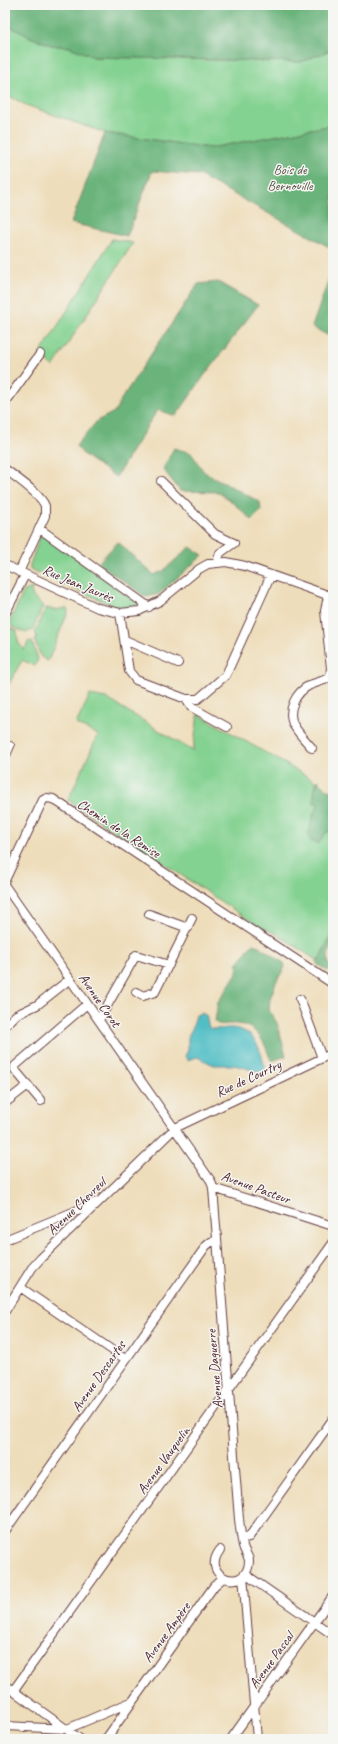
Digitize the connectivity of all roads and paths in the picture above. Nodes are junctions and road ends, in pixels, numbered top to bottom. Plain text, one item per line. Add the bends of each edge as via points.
1 (40, 354) dead end
2 (5, 403) edge
3 (5, 469) edge
4 (160, 481) dead end
5 (40, 529) junction
6 (217, 562) junction
7 (5, 565) edge
8 (22, 573) junction
9 (271, 575) junction
10 (330, 599) edge
11 (149, 607) junction
12 (120, 613) junction
13 (5, 614) edge
14 (125, 640) junction
15 (178, 663) dead end
16 (332, 678) edge
17 (186, 699) junction
18 (227, 727) dead end
19 (10, 746) dead end
20 (312, 748) dead end
21 (5, 757) edge
22 (5, 880) edge
23 (5, 886) edge
24 (8, 898) edge
25 (149, 914) dead end
26 (192, 918) dead end
27 (188, 928) junction
28 (169, 965) junction
29 (70, 980) junction
30 (333, 984) edge
31 (136, 992) dead end
32 (300, 999) dead end
33 (87, 1004) junction
34 (99, 1020) junction
35 (5, 1026) edge
36 (333, 1053) edge
37 (322, 1058) junction
38 (28, 1085) junction
39 (41, 1102) dead end
40 (5, 1103) edge
41 (175, 1128) junction
42 (213, 1188) junction
43 (101, 1200) junction
44 (78, 1210) junction
45 (83, 1217) junction
46 (333, 1226) edge
47 (5, 1240) edge
48 (216, 1241) junction
49 (333, 1243) edge
50 (20, 1287) junction
51 (5, 1311) edge
52 (125, 1359) junction
53 (229, 1389) junction
54 (333, 1419) edge
55 (5, 1531) edge
56 (242, 1539) junction
57 (220, 1550) dead end
58 (244, 1575) junction
59 (223, 1578) junction
60 (333, 1596) edge
61 (314, 1622) junction
62 (333, 1635) edge
63 (5, 1685) edge
64 (13, 1692) junction
65 (132, 1702) junction
66 (255, 1705) junction
67 (5, 1726) edge
68 (67, 1729) junction
69 (80, 1739) edge
70 (106, 1739) edge
71 (231, 1739) edge
72 (257, 1739) edge

1 - 2 street
3 - 5 street via 41,499 45,506 45,516
4 - 6 street via 215,534 234,543 220,553
5 - 8 street
5 - 11 street
6 - 9 street, Rue Jean Jaurès via 231,562
6 - 11 street, Rue Jean Jaurès via 199,569 160,602
7 - 8 street, Rue Jean Jaurès
8 - 12 street, Rue Jean Jaurès via 98,608
8 - 13 street
9 - 10 street, Rue Jean Jaurès
9 - 17 street via 226,675 198,699
10 - 16 street via 325,611
11 - 12 street, Rue Jean Jaurès
12 - 14 street
14 - 15 street
14 - 17 street via 128,671 136,680
16 - 20 street via 310,685 296,698 292,706 291,716 294,725
17 - 18 street via 191,707
19 - 21 street
22 - 30 street, Chemin de la Remise via 43,800 53,799
23 - 24 street, Avenue Corot
24 - 29 street, Avenue Corot
25 - 27 street
26 - 27 street
27 - 28 street
28 - 31 street via 155,992 143,996
28 - 34 street via 136,955
29 - 33 street, Avenue Corot
29 - 35 street via 37,1006 16,1015
32 - 37 street
33 - 34 street, Avenue Corot
33 - 38 street via 15,1066 15,1070
34 - 41 street, Avenue Corot
36 - 37 street, Rue de Courtry
37 - 41 street, Rue de Courtry
38 - 39 street
38 - 40 street
41 - 42 street, Avenue Pasteur via 208,1176
41 - 43 street, Avenue Chevreul
42 - 46 street, Avenue Pasteur
42 - 48 street, Avenue Daguerre
43 - 44 street
43 - 45 street, Avenue Chevreul
44 - 45 street via 82,1212
44 - 47 street
45 - 50 street, Avenue Chevreul via 41,1258
48 - 52 street, Avenue Descartes via 206,1246
48 - 53 street, Avenue Daguerre
49 - 53 street, Avenue Vauquelin
50 - 51 street, Avenue Chevreul
50 - 52 street
52 - 55 street, Avenue Descartes
53 - 56 street, Avenue Daguerre
53 - 64 street, Avenue Vauquelin
54 - 56 street via 249,1537
56 - 58 street, Avenue Daguerre via 249,1561
57 - 59 street via 216,1554 214,1564
58 - 59 street via 233,1579
58 - 61 street
58 - 66 street
59 - 65 street, Avenue Ampère via 214,1586
60 - 61 street, Avenue Pascal
61 - 62 street
61 - 66 street, Avenue Pascal
63 - 64 street
64 - 68 street
65 - 68 street
65 - 70 street, Avenue Ampère
66 - 71 street, Avenue Pascal
66 - 72 street
67 - 68 street
68 - 69 street

